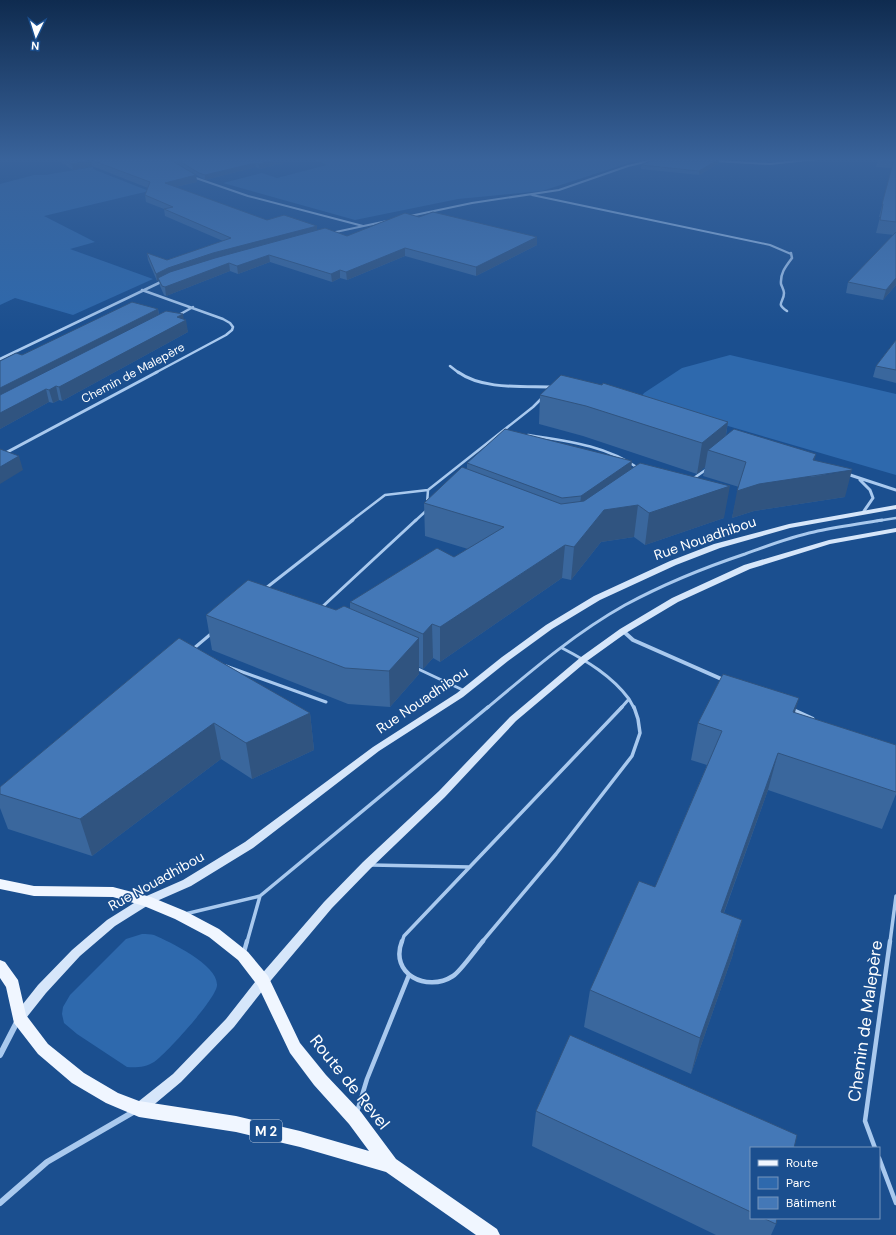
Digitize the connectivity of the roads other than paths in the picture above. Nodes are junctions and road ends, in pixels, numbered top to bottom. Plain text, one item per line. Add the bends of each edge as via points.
1 (328, 217) edge
2 (637, 217) edge
3 (390, 220) edge
4 (364, 226) junction
5 (325, 234) edge
6 (170, 278) edge
7 (141, 290) junction
8 (193, 308) junction
9 (787, 311) dead end
10 (172, 318) edge
11 (0, 359) edge
12 (450, 366) dead end
13 (553, 387) junction
14 (559, 388) edge
15 (548, 392) edge
16 (543, 397) edge
17 (504, 430) junction
18 (511, 432) edge
19 (525, 434) edge
20 (0, 456) edge
21 (708, 468) edge
22 (642, 471) edge
23 (842, 473) edge
24 (689, 478) edge
25 (856, 478) junction
26 (434, 485) junction
27 (441, 488) edge
28 (428, 490) junction
29 (896, 490) edge
30 (896, 506) edge
31 (864, 511) junction
32 (896, 518) edge
33 (896, 530) edge
34 (263, 591) edge
35 (320, 610) edge
36 (218, 629) edge
37 (623, 631) junction
38 (562, 648) junction
39 (197, 655) edge
40 (584, 660) junction
41 (218, 663) edge
42 (410, 666) edge
43 (732, 683) edge
44 (465, 691) junction
45 (629, 698) junction
46 (326, 702) dead end
47 (783, 706) edge
48 (819, 722) edge
49 (367, 865) junction
50 (470, 867) junction
51 (0, 884) edge
52 (260, 896) junction
53 (896, 896) edge
54 (146, 901) junction
55 (180, 916) junction
56 (243, 956) junction
57 (0, 966) edge
58 (409, 975) junction
59 (263, 981) junction
60 (19, 1018) junction
61 (0, 1055) edge
62 (139, 1109) junction
63 (355, 1118) junction
64 (875, 1147) edge
65 (880, 1161) edge
66 (390, 1165) junction
67 (0, 1203) edge
68 (896, 1203) edge
69 (491, 1235) edge

1 - 4 street
2 - 9 street via 747,240 791,253 792,258 782,272 781,283 784,293 780,304
3 - 4 street
4 - 5 street
6 - 7 street
7 - 8 street, Chemin de Malepère
7 - 11 street
8 - 10 street
8 - 20 street, Chemin de Malepère via 230,322 232,330
12 - 13 street via 459,374 483,382
13 - 14 street
13 - 15 lane
16 - 17 lane
17 - 18 lane
17 - 26 lane
19 - 22 lane via 590,447 626,459
21 - 24 lane via 696,478
23 - 25 street
25 - 29 street
25 - 31 street via 865,484 873,498
26 - 27 lane
26 - 28 lane
28 - 34 lane via 385,495
28 - 35 lane via 426,511
30 - 31 street, Rue Nouadhibou
31 - 44 street, Rue Nouadhibou via 748,537 688,557 630,582 549,626
32 - 38 lane, Rue Nouadhibou via 814,532 695,571 624,606
33 - 37 street via 829,542 747,567 675,600
36 - 39 lane via 190,652
37 - 40 street
37 - 43 street via 633,640
38 - 40 lane
38 - 52 lane, Rue Nouadhibou
40 - 45 lane
40 - 49 street via 513,719 442,794
41 - 46 lane
42 - 44 lane
44 - 54 street, Rue Nouadhibou via 349,769 249,845 187,882
45 - 50 lane
45 - 58 lane via 635,709 640,732 638,745 556,854 453,976 431,983 419,981
47 - 48 street
49 - 50 lane
49 - 59 street via 328,905
50 - 58 lane via 404,936 398,956 402,967
51 - 54 main road, Route de Revel / M 2 via 34,890 113,892
52 - 55 lane, Rue Nouadhibou
52 - 56 lane
53 - 64 lane, Chemin de Malepère via 865,1121
54 - 55 main road, Route de Revel / M 2
54 - 60 street, Rue Nouadhibou via 111,923 76,952
55 - 56 main road, Route de Revel / M 2 via 214,933
56 - 59 main road, Route de Revel / M 2
57 - 60 main road, Route de Revel / M 2 via 13,985
58 - 63 lane via 367,1079
59 - 62 street via 230,1023 177,1078
59 - 63 main road, Route de Revel / M 2 via 295,1048
60 - 61 street
60 - 62 main road, Route de Revel / M 2 via 43,1049 78,1078 112,1098
62 - 66 main road, Route de Revel / M 2 via 250,1127
62 - 67 street via 47,1162
63 - 66 main road, Route de Revel / M 2
65 - 68 lane
66 - 69 main road, Route de Revel / M 2

